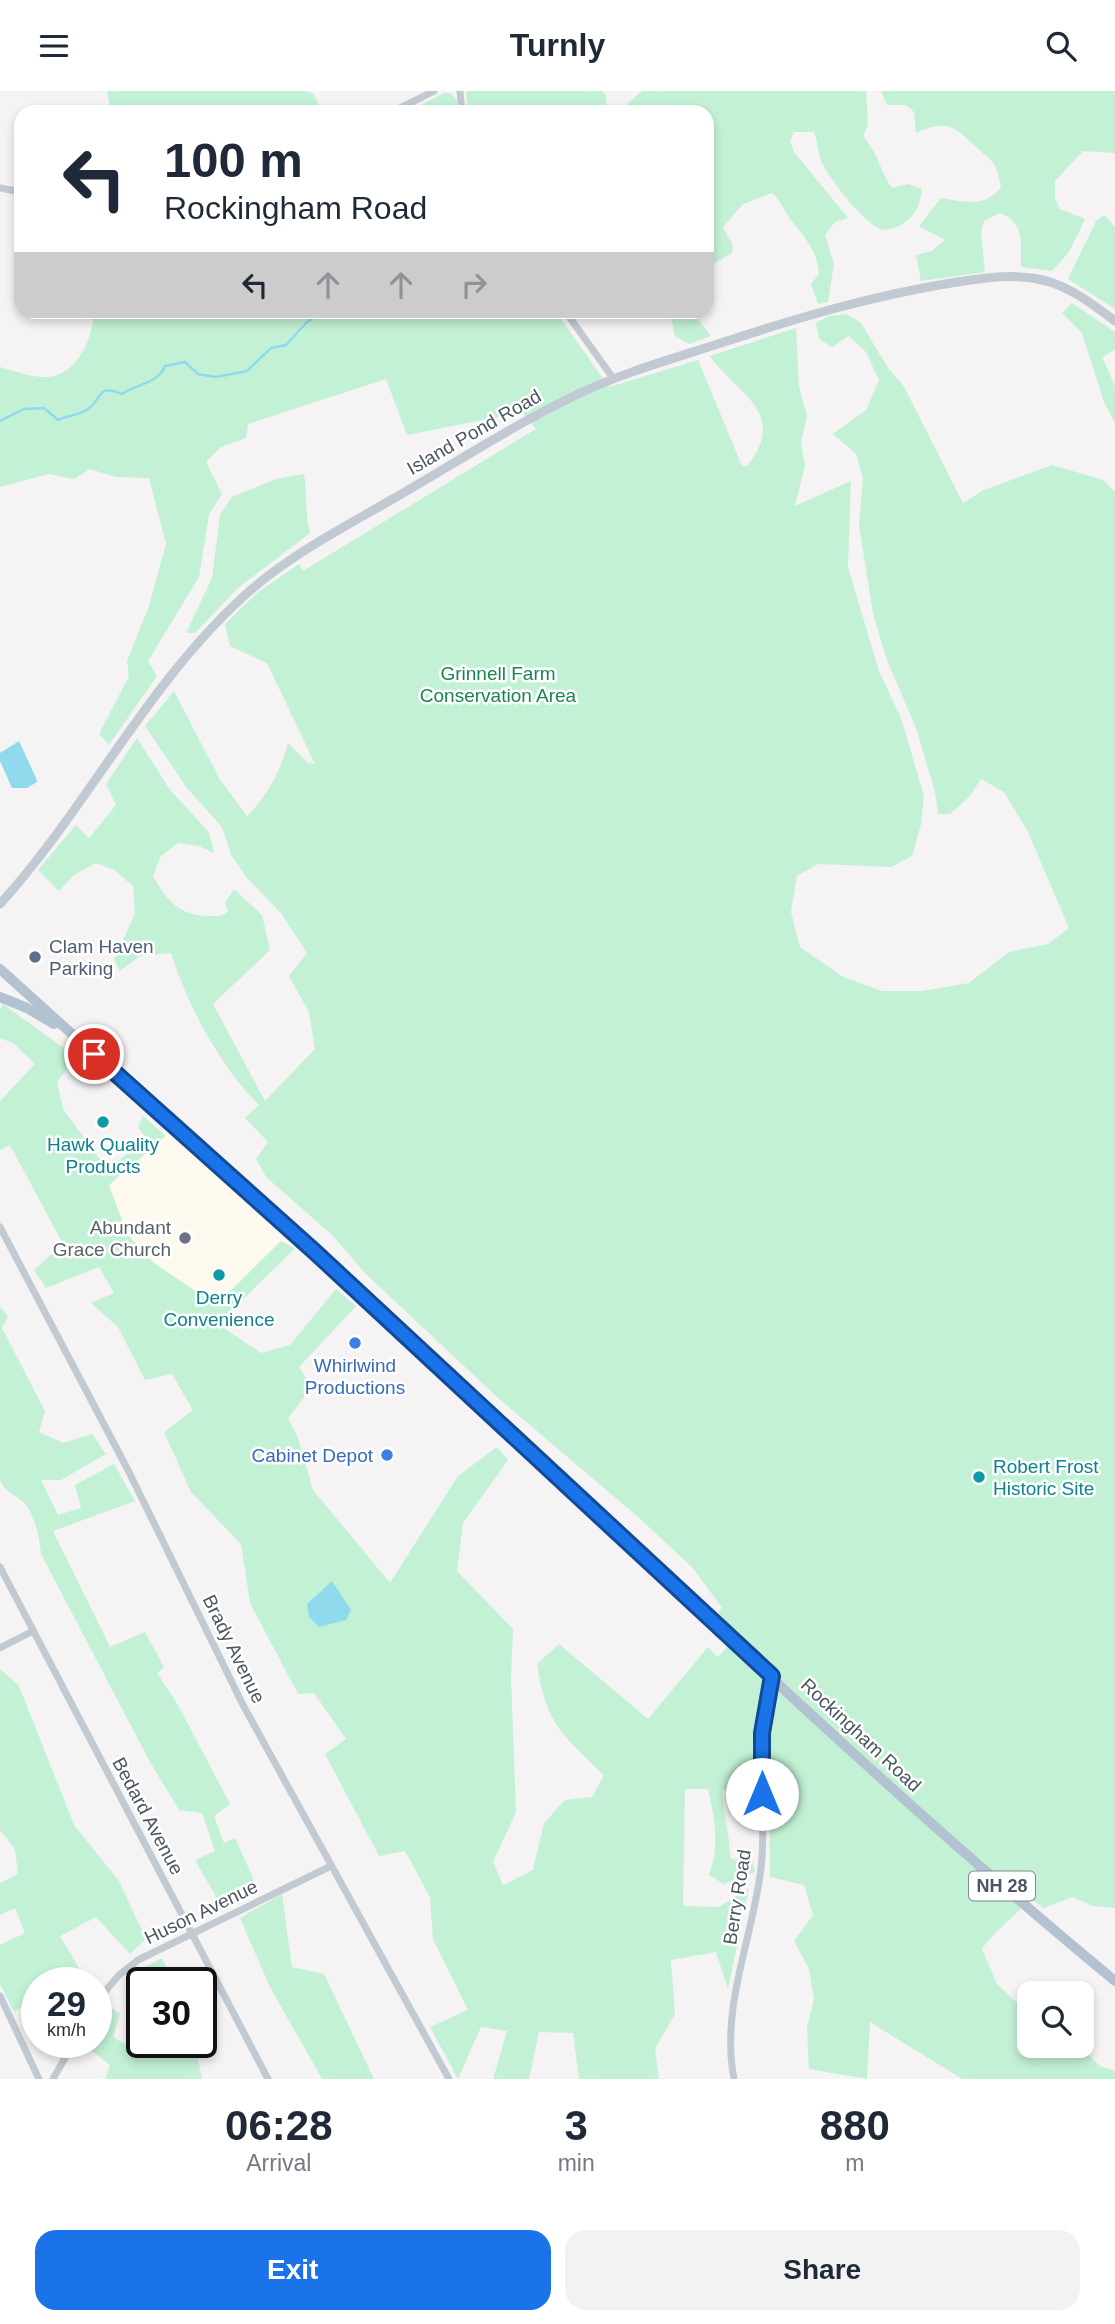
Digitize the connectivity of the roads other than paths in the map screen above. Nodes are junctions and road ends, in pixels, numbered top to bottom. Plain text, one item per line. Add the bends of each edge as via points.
1 (434, 91) edge
2 (406, 105) edge
3 (571, 319) edge
4 (1115, 321) edge
5 (613, 378) junction
6 (0, 904) edge
7 (0, 969) edge
8 (0, 997) edge
9 (76, 1038) junction
10 (0, 1227) edge
11 (0, 1567) edge
12 (33, 1631) junction
13 (0, 1648) edge
14 (772, 1676) junction
15 (331, 1865) junction
16 (192, 1934) junction
17 (1115, 1981) edge
18 (112, 1983) edge
19 (0, 1996) edge
20 (64, 2058) edge
21 (39, 2079) edge
22 (52, 2079) edge
23 (268, 2079) edge
24 (449, 2079) edge
25 (734, 2079) edge

1 - 2 street
3 - 5 street
4 - 5 street, Island Pond Road via 1052,282 987,278 845,303
5 - 6 street, Island Pond Road via 549,408 324,539 252,589 208,631 170,677
7 - 9 main road, Rockingham Road / NH 28
8 - 9 main road, NH 28
9 - 14 main road, Rockingham Road / NH 28 via 315,1252
10 - 15 street, Brady Avenue via 128,1470 232,1683
11 - 12 street, Bedard Avenue
12 - 13 street
12 - 16 street, Bedard Avenue
14 - 17 main road, Rockingham Road / NH 28 via 988,1874
14 - 25 street, Berry Road via 762,1733 761,1866 732,2014
15 - 16 street, Huson Avenue
15 - 24 street, Brady Avenue
16 - 18 street, Huson Avenue via 138,1960
16 - 23 street, Bedard Avenue
19 - 21 street
20 - 22 street

